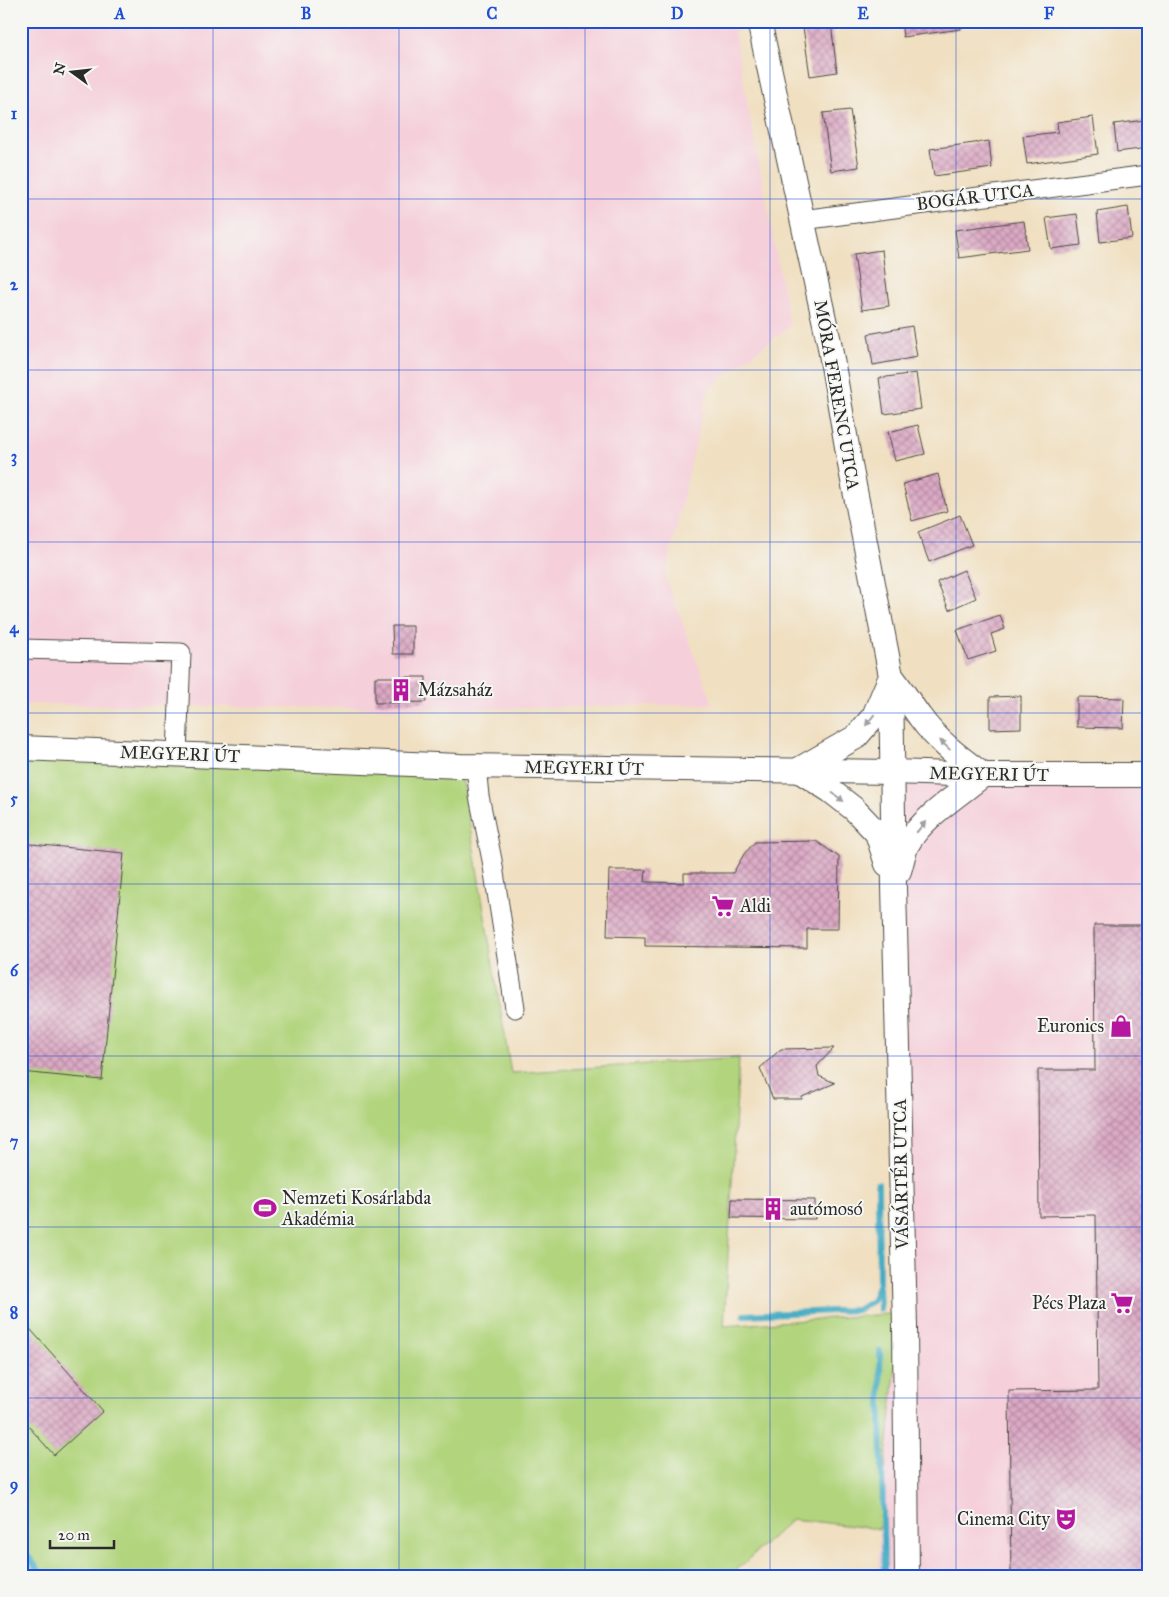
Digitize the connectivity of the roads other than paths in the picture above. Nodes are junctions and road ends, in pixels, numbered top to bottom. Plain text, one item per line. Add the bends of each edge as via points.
1 (759, 21) edge
2 (1148, 174) edge
3 (802, 220) junction
4 (21, 649) edge
5 (891, 676) junction
6 (21, 748) edge
7 (177, 754) junction
8 (476, 766) junction
9 (798, 770) junction
10 (893, 772) junction
11 (984, 775) junction
12 (1148, 775) edge
13 (894, 887) junction
14 (515, 1008) dead end
15 (907, 1576) edge

1 - 3 street, MÓRA FERENC UTCA
2 - 3 street, BOGÁR UTCA
3 - 5 street, MÓRA FERENC UTCA via 829,342 850,470
4 - 7 street via 181,653
5 -> 9 street via 874,716 856,737
5 - 10 street, MÓRA FERENC UTCA
11 -> 5 street via 940,740
6 - 7 street, MEGYERI ÚT
7 - 8 street, MEGYERI ÚT
8 - 9 street, MEGYERI ÚT
8 - 14 street
9 - 10 street, MEGYERI ÚT
9 -> 13 street via 854,809 877,833
10 - 11 street, MEGYERI ÚT
10 - 13 street, VÁSÁRTÉR UTCA
11 - 12 street, MEGYERI ÚT
13 -> 11 street via 907,844 933,813
13 - 15 street, VÁSÁRTÉR UTCA via 905,1325

